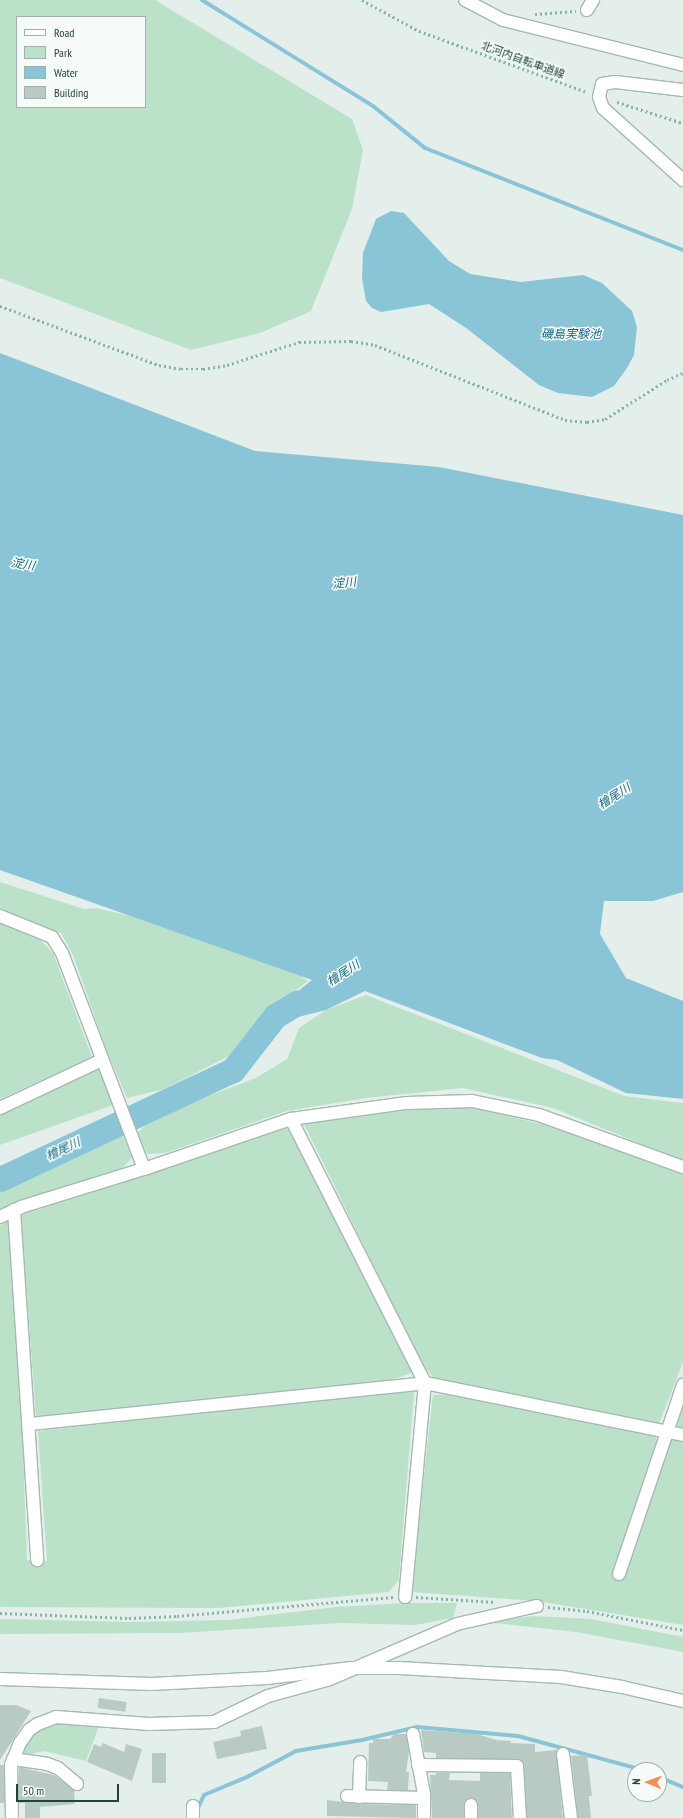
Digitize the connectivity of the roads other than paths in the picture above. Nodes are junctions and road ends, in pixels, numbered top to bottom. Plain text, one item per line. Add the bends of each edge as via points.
1 (465, 0) edge
2 (683, 65) edge
3 (683, 90) edge
4 (683, 180) edge
5 (0, 916) edge
6 (102, 1060) junction
7 (0, 1108) edge
8 (291, 1119) junction
9 (683, 1167) edge
10 (144, 1169) junction
11 (14, 1210) junction
12 (0, 1217) edge
13 (424, 1384) junction
14 (683, 1385) edge
15 (30, 1424) junction
16 (666, 1431) junction
17 (683, 1435) edge
18 (38, 1560) dead end
19 (619, 1574) dead end
20 (405, 1597) road end
21 (537, 1606) road end
22 (351, 1668) junction
23 (0, 1679) edge
24 (683, 1701) edge
25 (413, 1734) dead end
26 (563, 1754) dead end
27 (360, 1762) dead end
28 (8, 1764) edge
29 (418, 1765) junction
30 (77, 1784) dead end
31 (424, 1798) junction
32 (471, 1805) dead end
33 (12, 1818) edge
34 (424, 1818) edge
35 (471, 1818) edge
36 (520, 1818) edge
37 (571, 1818) edge

1 - 2 street via 503,20
3 - 4 street via 615,82 602,84 599,97 603,108
5 - 6 street via 52,937 62,953
6 - 7 street
6 - 10 street
8 - 9 street via 407,1103 472,1101 539,1115
8 - 10 street
8 - 13 street
10 - 11 street
11 - 12 street
11 - 15 street
13 - 15 street
13 - 16 street
13 - 20 street
14 - 16 street
15 - 18 street
16 - 17 street
16 - 19 street
21 - 22 street via 457,1624
22 - 23 street via 267,1678 152,1684
22 - 24 street via 399,1668 561,1678 622,1687
22 - 28 street via 330,1679 268,1696 214,1722 149,1724 56,1717 29,1730
25 - 29 street
26 - 37 street
27 - 31 street via 353,1796
28 - 30 street via 58,1768
28 - 33 street
29 - 31 street
29 - 36 street via 517,1766
31 - 34 street
32 - 35 street

